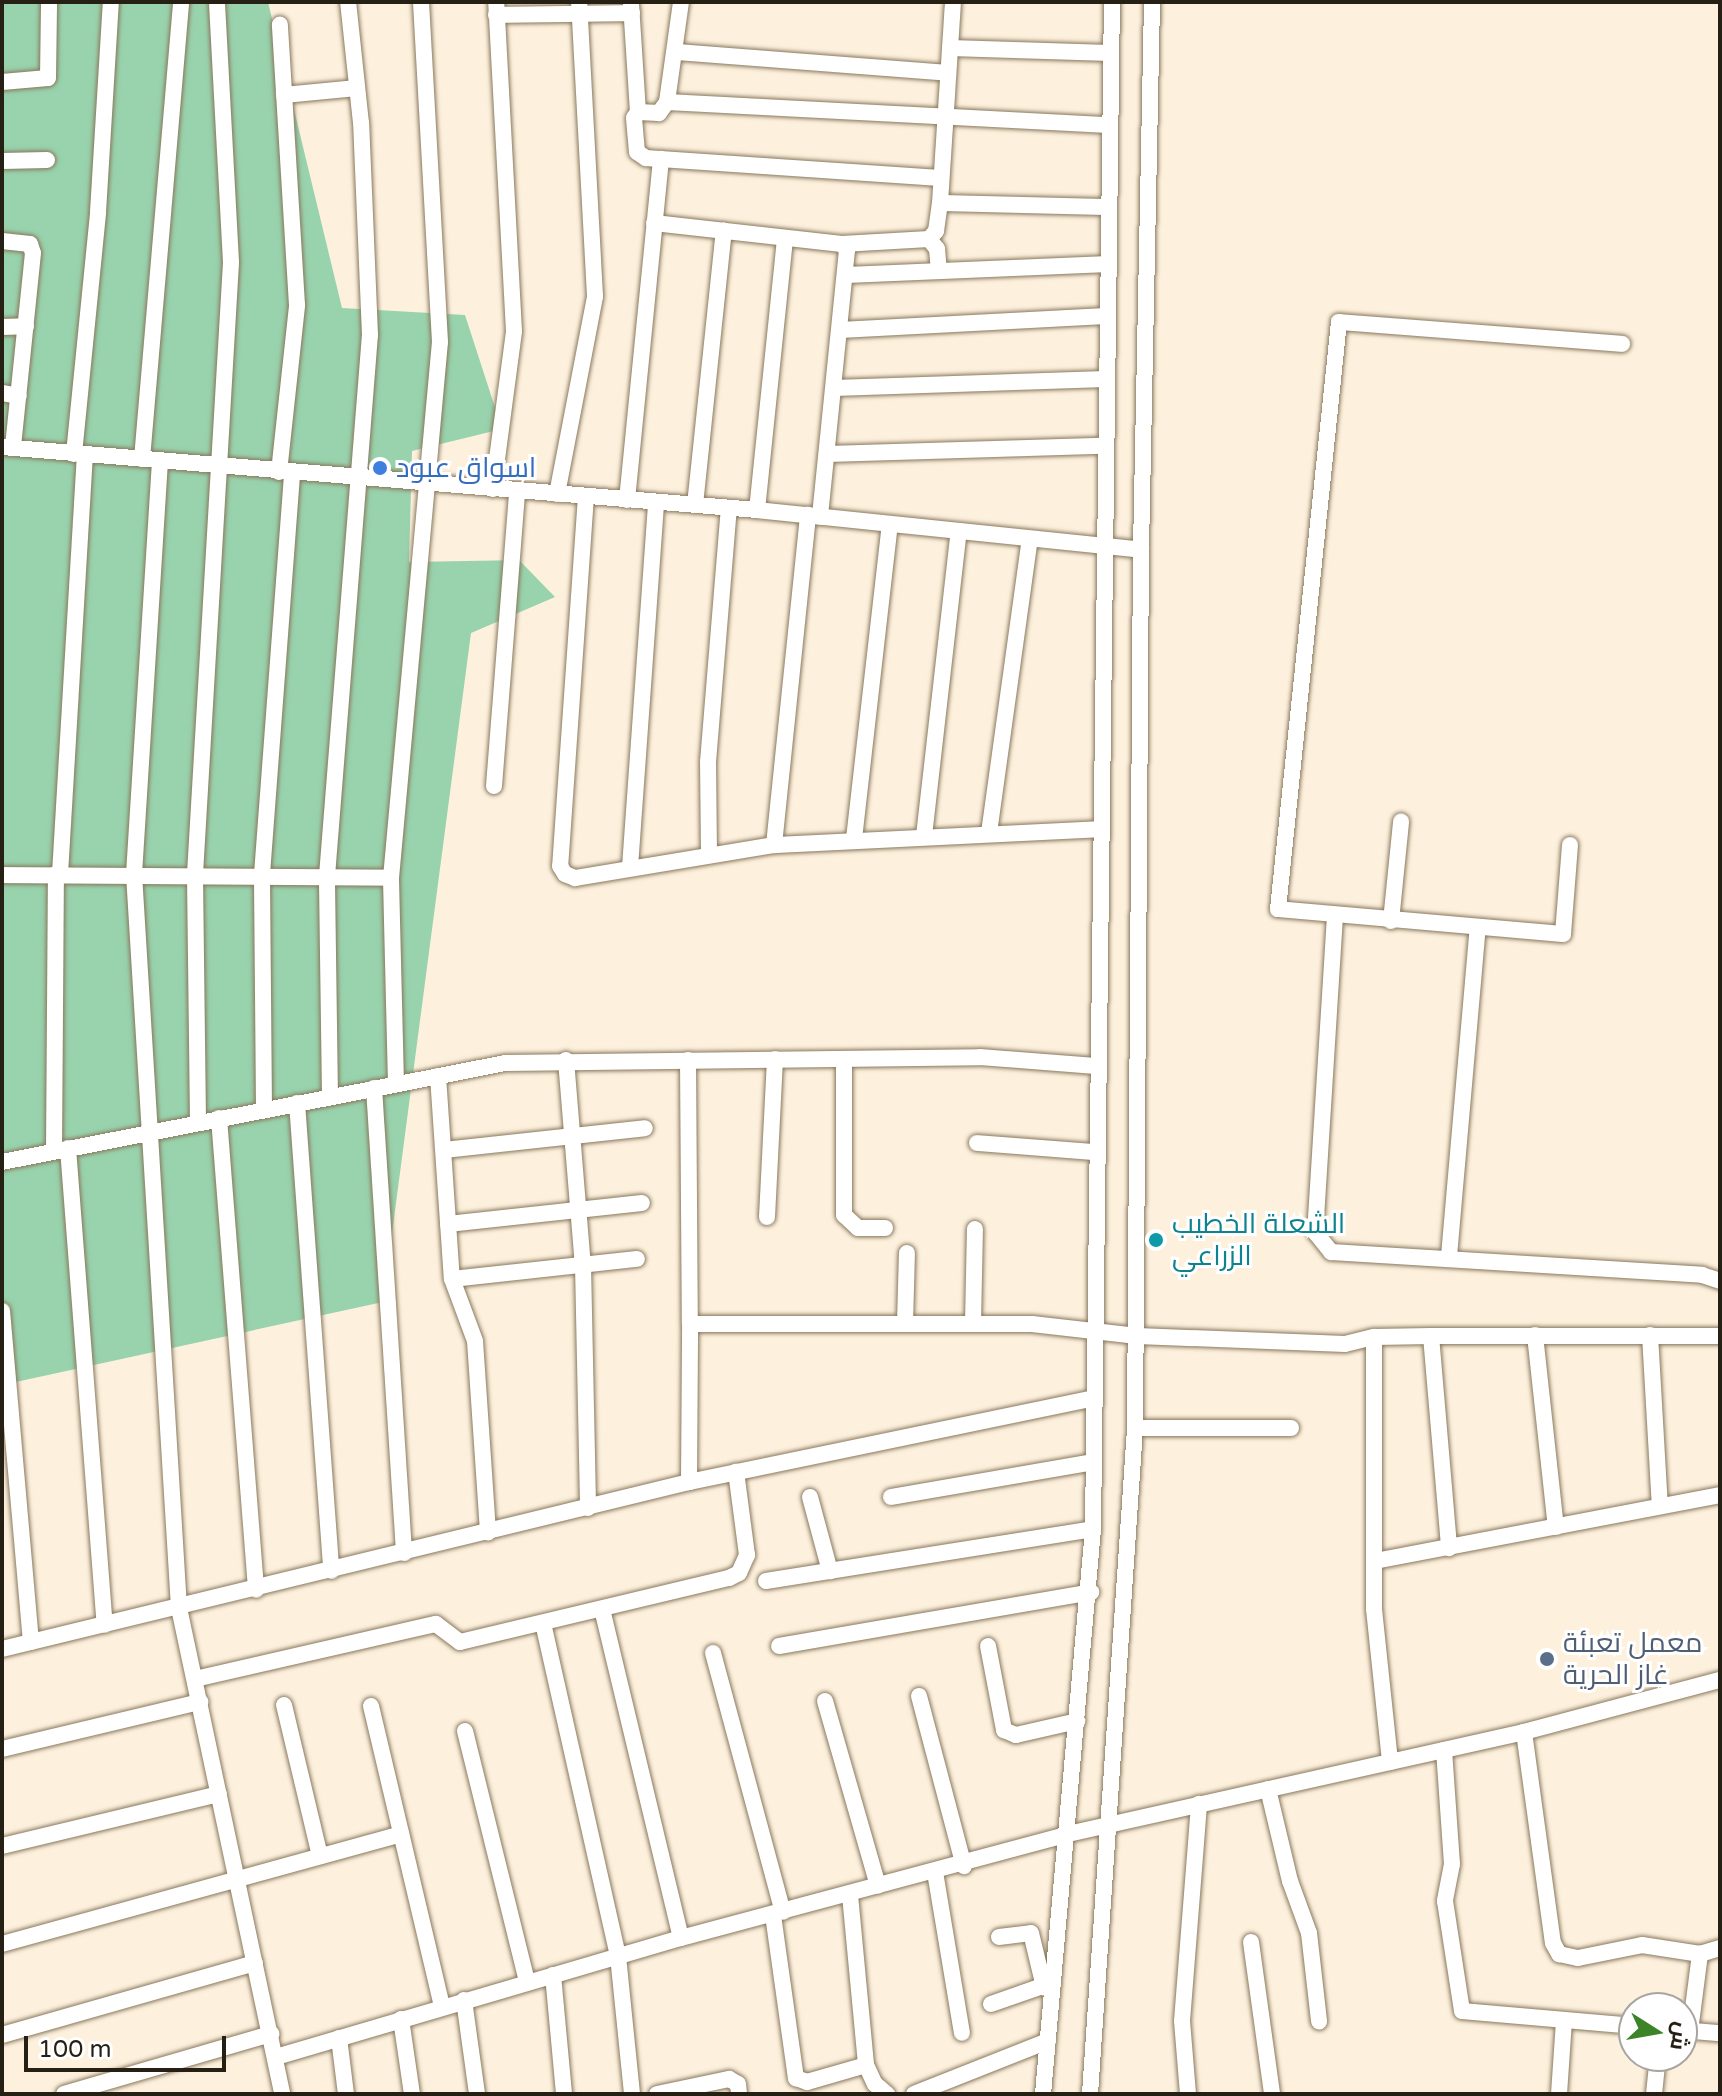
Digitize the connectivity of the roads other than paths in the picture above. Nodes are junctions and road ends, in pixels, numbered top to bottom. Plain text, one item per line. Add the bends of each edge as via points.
1 (49, 2) edge
2 (111, 2) edge
3 (181, 2) edge
4 (217, 2) edge
5 (348, 2) edge
6 (421, 2) edge
7 (681, 2) edge
8 (953, 2) edge
9 (1112, 2) edge
10 (1152, 2) edge
11 (631, 7) edge
12 (496, 9) edge
13 (579, 9) edge
14 (280, 25) dead end
15 (950, 48) junction
16 (677, 52) junction
17 (1110, 53) junction
18 (948, 73) junction
19 (2, 82) edge
20 (357, 88) junction
21 (284, 95) junction
22 (667, 102) junction
23 (638, 112) junction
24 (944, 119) junction
25 (1108, 125) junction
26 (661, 159) junction
27 (47, 160) dead end
28 (2, 161) edge
29 (939, 178) junction
30 (940, 203) junction
31 (1107, 207) junction
32 (654, 223) junction
33 (724, 231) junction
34 (785, 238) junction
35 (929, 239) junction
36 (2, 241) edge
37 (842, 244) junction
38 (1109, 264) junction
39 (939, 271) junction
40 (846, 275) junction
41 (1106, 316) junction
42 (26, 326) junction
43 (2, 327) edge
44 (840, 330) junction
45 (1622, 344) dead end
46 (1105, 379) junction
47 (834, 388) junction
48 (10, 395) edge
49 (1103, 446) junction
50 (8, 448) edge
51 (80, 454) junction
52 (827, 454) junction
53 (142, 459) junction
54 (160, 461) junction
55 (222, 467) junction
56 (286, 472) junction
57 (355, 478) junction
58 (424, 484) junction
59 (493, 489) junction
60 (517, 491) junction
61 (557, 494) junction
62 (586, 496) junction
63 (627, 500) junction
64 (656, 502) junction
65 (695, 505) junction
66 (729, 508) junction
67 (757, 510) junction
68 (814, 516) junction
69 (890, 524) junction
70 (959, 531) junction
71 (1030, 539) junction
72 (1105, 548) junction
73 (1141, 550) junction
74 (494, 786) dead end
75 (1401, 822) dead end
76 (1101, 829) junction
77 (989, 833) junction
78 (924, 836) junction
79 (854, 839) junction
80 (774, 845) junction
81 (1570, 845) dead end
82 (709, 855) junction
83 (630, 867) junction
84 (58, 874) junction
85 (134, 874) junction
86 (195, 874) junction
87 (262, 874) junction
88 (2, 875) edge
89 (327, 876) junction
90 (391, 878) junction
91 (1335, 916) junction
92 (1391, 921) junction
93 (1478, 927) junction
94 (775, 1059) junction
95 (844, 1059) junction
96 (566, 1060) junction
97 (688, 1060) junction
98 (1096, 1066) junction
99 (438, 1076) junction
100 (396, 1084) junction
101 (374, 1088) junction
102 (330, 1097) junction
103 (297, 1103) junction
104 (264, 1109) junction
105 (219, 1118) junction
106 (198, 1122) junction
107 (645, 1128) dead end
108 (146, 1132) junction
109 (569, 1133) junction
110 (977, 1143) dead end
111 (61, 1150) junction
112 (444, 1150) junction
113 (1095, 1152) junction
114 (2, 1162) edge
115 (642, 1203) dead end
116 (575, 1208) junction
117 (767, 1217) dead end
118 (448, 1224) junction
119 (885, 1228) dead end
120 (975, 1229) dead end
121 (907, 1253) dead end
122 (1449, 1256) junction
123 (637, 1259) dead end
124 (583, 1265) junction
125 (452, 1279) junction
126 (1720, 1281) edge
127 (2, 1311) edge
128 (905, 1323) junction
129 (973, 1323) junction
130 (690, 1324) junction
131 (1095, 1332) junction
132 (1535, 1335) junction
133 (1650, 1335) junction
134 (1137, 1336) junction
135 (1431, 1336) junction
136 (1720, 1336) edge
137 (1374, 1337) junction
138 (1093, 1398) junction
139 (1135, 1428) junction
140 (1291, 1428) dead end
141 (1093, 1462) junction
142 (736, 1472) junction
143 (689, 1482) junction
144 (1720, 1495) edge
145 (810, 1497) dead end
146 (891, 1497) dead end
147 (1660, 1506) junction
148 (588, 1508) junction
149 (1556, 1527) junction
150 (1093, 1529) junction
151 (488, 1533) junction
152 (1449, 1548) junction
153 (404, 1553) junction
154 (1375, 1561) junction
155 (331, 1571) junction
156 (830, 1571) junction
157 (766, 1581) dead end
158 (256, 1590) junction
159 (1091, 1592) junction
160 (179, 1608) junction
161 (602, 1609) junction
162 (543, 1623) junction
163 (105, 1625) junction
164 (31, 1642) junction
165 (779, 1646) dead end
166 (988, 1646) dead end
167 (2, 1649) edge
168 (713, 1653) dead end
169 (195, 1679) junction
170 (1720, 1680) edge
171 (919, 1696) dead end
172 (825, 1701) dead end
173 (200, 1702) junction
174 (284, 1705) dead end
175 (371, 1706) dead end
176 (1077, 1721) junction
177 (465, 1731) dead end
178 (1524, 1732) junction
179 (2, 1749) edge
180 (1444, 1750) junction
181 (1390, 1762) junction
182 (1268, 1789) junction
183 (219, 1794) junction
184 (1199, 1804) junction
185 (1109, 1823) junction
186 (401, 1834) junction
187 (1068, 1834) junction
188 (2, 1846) edge
189 (320, 1856) junction
190 (964, 1866) junction
191 (935, 1872) junction
192 (238, 1879) junction
193 (878, 1886) junction
194 (850, 1895) junction
195 (778, 1913) junction
196 (999, 1937) dead end
197 (681, 1938) junction
198 (1251, 1942) dead end
199 (2, 1944) edge
200 (1720, 1948) edge
201 (1700, 1954) junction
202 (618, 1956) junction
203 (255, 1963) junction
204 (553, 1975) junction
205 (527, 1982) junction
206 (1050, 1983) junction
207 (1693, 1992) edge
208 (464, 2000) junction
209 (991, 2004) dead end
210 (442, 2007) junction
211 (401, 2019) junction
212 (1564, 2020) junction
213 (1319, 2021) dead end
214 (1618, 2025) edge
215 (1698, 2031) edge
216 (962, 2033) dead end
217 (1720, 2033) edge
218 (271, 2034) junction
219 (2, 2035) edge
220 (339, 2038) junction
221 (1048, 2041) junction
222 (276, 2057) junction
223 (866, 2065) junction
224 (1656, 2072) edge
225 (278, 2093) edge
226 (64, 2094) edge
227 (346, 2094) edge
228 (412, 2094) edge
229 (477, 2094) edge
230 (564, 2094) edge
231 (632, 2094) edge
232 (657, 2094) edge
233 (739, 2094) edge
234 (887, 2094) edge
235 (914, 2094) edge
236 (1043, 2094) edge
237 (1090, 2094) edge
238 (1188, 2094) edge
239 (1272, 2094) edge
240 (1559, 2094) edge
241 (1654, 2094) edge

1 - 19 street via 48,78
2 - 51 street
3 - 53 street
4 - 55 street via 231,262
5 - 20 street
6 - 58 street via 440,342
7 - 16 street
8 - 15 street
9 - 17 street
10 - 73 street
11 - 13 street
11 - 23 street
12 - 13 street
12 - 59 street via 514,315
13 - 61 street via 596,284
14 - 21 street
15 - 17 street
15 - 18 street
16 - 18 street
16 - 22 street
17 - 25 street
18 - 24 street
20 - 21 street
20 - 57 street via 370,327
21 - 56 street via 297,318
22 - 23 street via 659,113
22 - 24 street
23 - 26 street via 633,144 637,152
24 - 25 street
24 - 29 street
25 - 31 street
26 - 29 street
26 - 32 street
27 - 28 street
29 - 30 street
30 - 31 street
30 - 35 street via 936,231
31 - 38 street
32 - 33 street
32 - 63 street
33 - 34 street
33 - 65 street
34 - 37 street
34 - 67 street
35 - 37 street
35 - 39 street via 937,249
36 - 42 street via 30,244 33,253
37 - 40 street via 849,256
38 - 39 street
38 - 41 street
39 - 40 street
40 - 44 street
41 - 44 street
41 - 46 street
42 - 43 street
42 - 48 street
44 - 47 street
45 - 91 street via 1339,322 1278,909
46 - 47 street
46 - 49 street
47 - 52 street
48 - 50 street
49 - 52 street
49 - 72 street
50 - 51 street
51 - 53 street
51 - 84 street
52 - 68 street
53 - 54 street
54 - 55 street
54 - 85 street
55 - 56 street
55 - 86 street
56 - 57 street
56 - 87 street
57 - 58 street
57 - 89 street
58 - 59 street
58 - 90 street
59 - 60 street
60 - 61 street
60 - 74 street
61 - 62 street
62 - 63 street
62 - 83 street via 560,866 575,878
63 - 64 street
64 - 65 street
64 - 83 street
65 - 66 street
66 - 67 street
66 - 82 street via 708,762
67 - 68 street
68 - 69 street
68 - 80 street
69 - 70 street
69 - 79 street
70 - 71 street
70 - 78 street
71 - 72 street
71 - 77 street
72 - 73 street
72 - 76 street
73 - 134 street
75 - 92 street
76 - 77 street
76 - 98 street
77 - 78 street
78 - 79 street
79 - 80 street
80 - 82 street
81 - 93 street via 1563,934
82 - 83 street
84 - 85 street
84 - 88 street
84 - 111 street
85 - 86 street
85 - 108 street
86 - 87 street
86 - 106 street
87 - 89 street
87 - 104 street
89 - 90 street
89 - 102 street
90 - 100 street
91 - 92 street
91 - 122 street via 1315,1232 1331,1252
92 - 93 street
93 - 122 street
94 - 95 street
94 - 97 street
94 - 117 street
95 - 98 street via 980,1057
95 - 119 street via 844,1215 858,1228
96 - 97 street
96 - 99 street via 505,1063
96 - 109 street
97 - 130 street
98 - 113 street
99 - 100 street
99 - 112 street
100 - 101 street
101 - 102 street
101 - 153 street
102 - 103 street
103 - 104 street
103 - 155 street
104 - 105 street
105 - 106 street
105 - 158 street
106 - 108 street
107 - 109 street
108 - 111 street
108 - 160 street
109 - 112 street
109 - 116 street
110 - 113 street
111 - 114 street
111 - 163 street
112 - 118 street
113 - 131 street
115 - 116 street
116 - 118 street
116 - 124 street
118 - 125 street
120 - 129 street
121 - 128 street
122 - 126 street via 1702,1275
123 - 124 street
124 - 125 street
124 - 148 street
125 - 151 street via 475,1341
127 - 164 street
128 - 129 street
128 - 130 street
129 - 131 street
130 - 143 street
131 - 134 street
131 - 138 street
132 - 133 street
132 - 135 street
132 - 149 street
133 - 136 street
133 - 147 street
134 - 137 street via 1345,1344
134 - 139 street
135 - 137 street
135 - 152 street
137 - 154 street
138 - 141 street
138 - 142 street
139 - 140 street
139 - 185 street
141 - 146 street
141 - 150 street
142 - 143 street
142 - 161 street via 747,1555 739,1573
143 - 148 street
144 - 147 street
145 - 156 street
147 - 149 street
148 - 151 street
149 - 152 street
150 - 156 street
150 - 159 street
151 - 153 street
152 - 154 street
153 - 155 street
154 - 181 street via 1374,1609
155 - 158 street
156 - 157 street
158 - 160 street
159 - 165 street
159 - 176 street
160 - 163 street
160 - 169 street
161 - 162 street
161 - 197 street
162 - 169 street via 460,1642 436,1624
162 - 202 street
163 - 164 street
164 - 167 street
166 - 176 street via 1004,1730 1016,1735
168 - 195 street
169 - 173 street
170 - 178 street
171 - 190 street
172 - 193 street
173 - 179 street
173 - 183 street
174 - 189 street
175 - 186 street
176 - 187 street
177 - 205 street
178 - 180 street
178 - 201 street via 1553,1943 1559,1954 1578,1958 1642,1945
180 - 181 street
180 - 212 street via 1452,1864 1445,1901 1462,2011
181 - 182 street
182 - 184 street
182 - 213 street via 1290,1881 1309,1933
183 - 188 street
183 - 192 street
184 - 185 street
184 - 238 street via 1182,2021
185 - 187 street
185 - 237 street
186 - 189 street
186 - 210 street
187 - 190 street
187 - 206 street
189 - 192 street
190 - 191 street
191 - 193 street
191 - 216 street
192 - 199 street
192 - 203 street
193 - 194 street
194 - 195 street
194 - 223 street
195 - 197 street
195 - 223 street via 796,2078 807,2082
196 - 206 street via 1031,1933
197 - 202 street
198 - 239 street
200 - 201 street
201 - 207 street
202 - 204 street
202 - 231 street
203 - 218 street
203 - 219 street
204 - 205 street
204 - 230 street
205 - 208 street
206 - 209 street
206 - 221 street
208 - 210 street
208 - 229 street
210 - 211 street
211 - 220 street
211 - 228 street
212 - 214 street
212 - 240 street
215 - 217 street
218 - 222 street
218 - 226 street
220 - 222 street
220 - 227 street
221 - 235 street
221 - 236 street
222 - 225 street
223 - 234 street
224 - 241 street
232 - 233 street via 729,2079 738,2084

